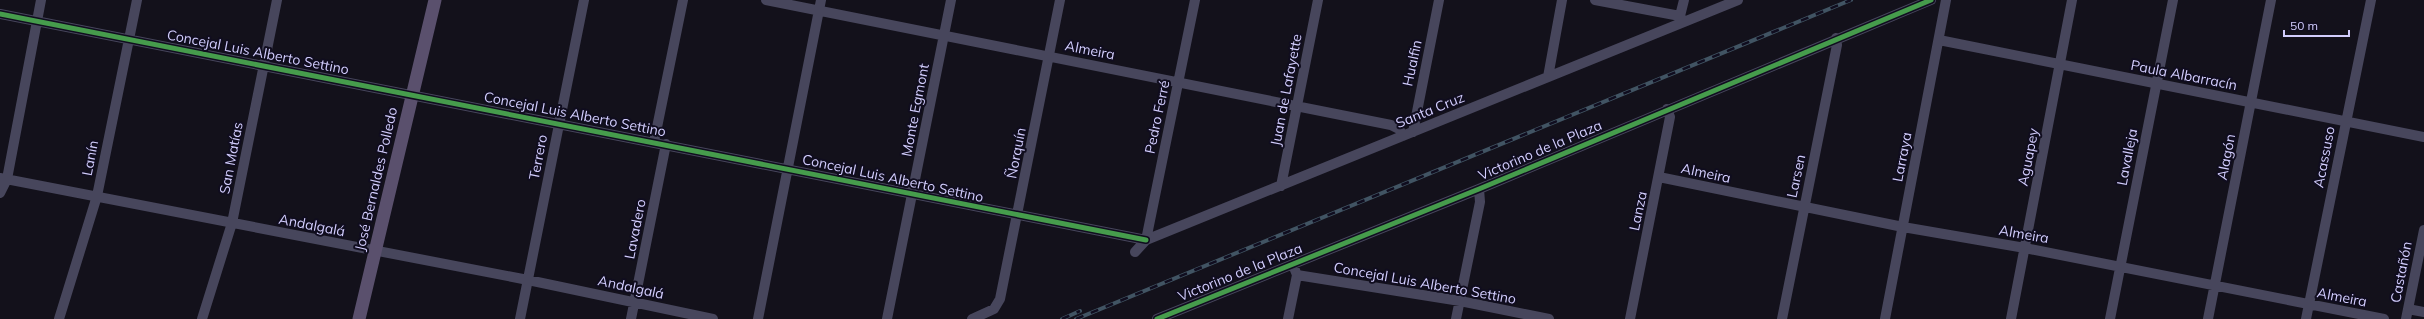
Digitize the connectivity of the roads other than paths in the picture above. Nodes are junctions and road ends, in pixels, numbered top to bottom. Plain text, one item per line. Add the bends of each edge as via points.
1 (41, 0) edge
2 (136, 0) edge
3 (277, 0) edge
4 (434, 0) edge
5 (584, 0) edge
6 (683, 0) edge
7 (766, 0) edge
8 (821, 0) edge
9 (951, 0) edge
10 (1060, 0) edge
11 (1195, 0) edge
12 (1318, 0) edge
13 (1439, 0) edge
14 (1562, 0) edge
15 (1595, 0) edge
16 (1684, 0) edge
17 (1738, 0) edge
18 (1931, 0) edge
19 (1946, 0) edge
20 (2072, 0) edge
21 (2173, 0) edge
22 (2271, 0) edge
23 (2371, 0) edge
24 (819, 11) junction
25 (0, 14) edge
26 (1682, 19) junction
27 (36, 22) junction
28 (944, 35) junction
29 (129, 38) junction
30 (1836, 38) junction
31 (1939, 40) junction
32 (1049, 56) junction
33 (263, 65) junction
34 (2059, 66) junction
35 (1548, 77) junction
36 (1179, 82) junction
37 (2155, 84) junction
38 (412, 94) junction
39 (2251, 102) junction
40 (1297, 106) junction
41 (1668, 109) junction
42 (2346, 120) junction
43 (559, 124) junction
44 (1413, 132) junction
45 (1403, 136) junction
46 (2424, 137) edge
47 (654, 142) junction
48 (666, 144) junction
49 (788, 168) junction
50 (1659, 177) junction
51 (3, 179) edge
52 (1280, 186) junction
53 (1479, 188) junction
54 (0, 194) edge
55 (912, 195) junction
56 (97, 196) junction
57 (1804, 208) junction
58 (1017, 216) junction
59 (232, 223) junction
60 (1902, 227) junction
61 (2424, 230) edge
62 (1146, 240) junction
63 (2025, 248) junction
64 (376, 252) junction
65 (1135, 252) dead end
66 (1294, 263) junction
67 (2120, 267) junction
68 (1297, 275) junction
69 (528, 280) junction
70 (2215, 287) junction
71 (1460, 301) junction
72 (634, 303) junction
73 (2309, 305) junction
74 (2424, 312) edge
75 (2407, 314) edge
76 (59, 319) edge
77 (202, 319) edge
78 (359, 319) edge
79 (520, 319) edge
80 (631, 319) edge
81 (714, 319) edge
82 (758, 319) edge
83 (887, 319) edge
84 (972, 319) edge
85 (1157, 319) edge
86 (1288, 319) edge
87 (1456, 319) edge
88 (1549, 319) edge
89 (1630, 319) edge
90 (1782, 319) edge
91 (1885, 319) edge
92 (2011, 319) edge
93 (2110, 319) edge
94 (2208, 319) edge
95 (2306, 319) edge
96 (2384, 319) edge

1 - 27 street
2 - 29 street, Lanín
3 - 33 street, San Matías
4 - 38 main road, José Bernaldes Polledo
5 - 43 street, Terrero
6 - 47 street
7 - 24 street, Almeira
8 - 24 street
9 - 28 street, Monte Egmont
10 - 32 street, Ñorquín
11 - 36 street, Pedro Ferré
12 - 40 street, Juan de Lafayette
13 - 44 street, Hualfin
14 - 35 street
15 - 26 street
16 - 26 street
17 - 26 street, Santa Cruz
18 - 30 street, Victorino de la Plaza
19 - 31 street, Larraya
20 - 34 street, Aguapey
21 - 37 street, Lavalleja
22 - 39 street, Alagón
23 - 42 street, Acassuso
24 - 28 street, Almeira
24 - 49 street
25 - 27 street, Concejal Luis Alberto Settino
26 - 35 street, Santa Cruz
27 - 29 street, Concejal Luis Alberto Settino
27 - 51 street
28 - 32 street, Almeira
28 - 55 street, Monte Egmont
29 - 33 street, Concejal Luis Alberto Settino
29 - 56 street, Lanín
30 - 41 street, Victorino de la Plaza
30 - 57 street, Larsen via 1837,45
31 - 34 street, Paula Albarracín
31 - 60 street, Larraya
32 - 36 street, Almeira
32 - 58 street, Ñorquín
33 - 38 street, Concejal Luis Alberto Settino
33 - 59 street, San Matías
34 - 37 street, Paula Albarracín
34 - 63 street, Aguapey
35 - 44 street, Santa Cruz
36 - 40 street, Almeira
36 - 62 street, Pedro Ferré
37 - 39 street, Paula Albarracín
37 - 67 street, Lavalleja
38 - 43 street, Concejal Luis Alberto Settino
38 - 64 main road, José Bernaldes Polledo
39 - 42 street, Paula Albarracín
39 - 70 street, Alagón
40 - 45 street, Almeira via 1391,125 1399,129
40 - 52 street, Juan de Lafayette
41 - 50 street, Lanza via 1670,117
41 - 53 street, Victorino de la Plaza
42 - 46 street, Paula Albarracín
42 - 73 street, Acassuso
43 - 47 street, Concejal Luis Alberto Settino
43 - 69 street, Terrero
44 - 45 street, Santa Cruz
45 - 52 street, Santa Cruz
47 - 48 street, Concejal Luis Alberto Settino
48 - 49 street, Concejal Luis Alberto Settino
48 - 72 street, Lavadero
49 - 55 street, Concejal Luis Alberto Settino
49 - 82 street
50 - 57 street, Almeira
50 - 89 street, Lanza
51 - 54 street
51 - 56 street, Andalgalá
52 - 62 street, Santa Cruz
53 - 66 street, Victorino de la Plaza
53 - 71 street via 1480,202
55 - 58 street, Concejal Luis Alberto Settino
55 - 83 street, Monte Egmont
56 - 59 street, Andalgalá
56 - 76 street, Lanín
57 - 60 street, Almeira
57 - 90 street, Larsen
58 - 62 street, Concejal Luis Alberto Settino
58 - 84 street, Ñorquín via 1000,299 994,309
59 - 64 street, Andalgalá
59 - 77 street, San Matías
60 - 63 street, Almeira
60 - 91 street, Larraya
61 - 75 street, Castañón
62 - 65 street, Santa Cruz
63 - 67 street, Almeira
63 - 92 street, Aguapey
64 - 69 street, Andalgalá
64 - 78 main road, José Bernaldes Polledo
66 - 68 street
66 - 85 street, Victorino de la Plaza
67 - 70 street, Almeira
67 - 93 street, Lavalleja
68 - 71 street, Concejal Luis Alberto Settino
68 - 86 street
69 - 72 street, Andalgalá
69 - 79 street, Terrero
70 - 73 street, Almeira
70 - 94 street, Alagón
71 - 87 street
71 - 88 street, Concejal Luis Alberto Settino
72 - 80 street, Lavadero
72 - 81 street, Andalgalá
73 - 95 street, Acassuso
73 - 96 street, Almeira
74 - 75 street

